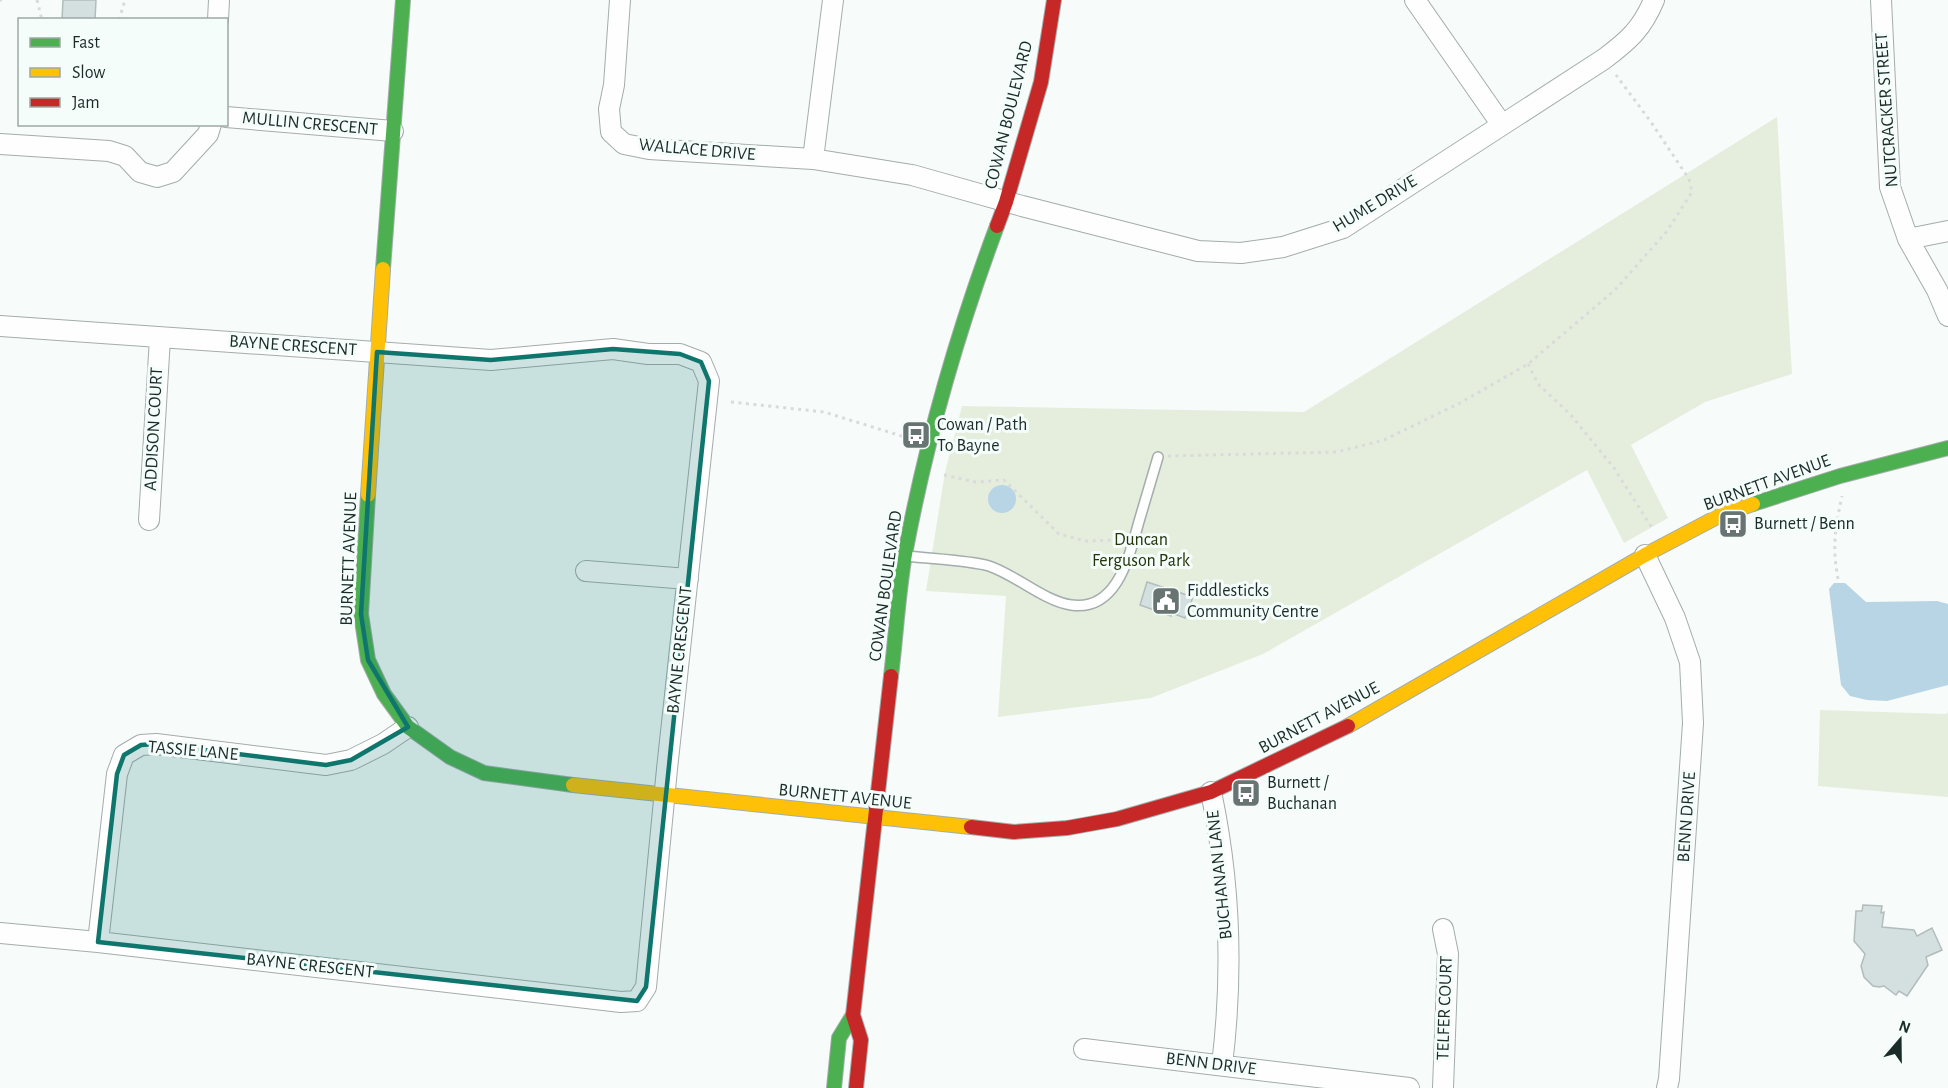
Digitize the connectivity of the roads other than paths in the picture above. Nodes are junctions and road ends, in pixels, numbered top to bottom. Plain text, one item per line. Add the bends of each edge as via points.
1 (219, 0) edge
2 (403, 0) edge
3 (620, 0) edge
4 (833, 0) edge
5 (1054, 0) edge
6 (1415, 0) edge
7 (1654, 0) edge
8 (1881, 0) edge
9 (218, 18) edge
10 (228, 117) edge
11 (1502, 125) junction
12 (210, 126) edge
13 (393, 131) junction
14 (0, 144) edge
15 (813, 159) junction
16 (1006, 202) junction
17 (1948, 231) edge
18 (1908, 238) junction
19 (1948, 316) edge
20 (0, 326) edge
21 (160, 338) junction
22 (377, 352) junction
23 (1948, 448) edge
24 (1158, 457) road end
25 (149, 520) dead end
26 (1645, 555) junction
27 (905, 556) junction
28 (586, 571) dead end
29 (688, 579) junction
30 (408, 728) junction
31 (1211, 792) junction
32 (664, 794) junction
33 (876, 819) junction
34 (1443, 929) dead end
35 (0, 933) edge
36 (98, 942) junction
37 (853, 1015) junction
38 (1084, 1049) dead end
39 (1222, 1065) junction
40 (834, 1088) edge
41 (856, 1088) edge
42 (1409, 1088) edge
43 (1443, 1088) edge
44 (1666, 1088) edge

1 - 9 street
2 - 13 street, BURNETT AVENUE
3 - 15 street, WALLACE DRIVE via 609,109 611,132 624,144 649,149
4 - 15 street
5 - 16 street, COWAN BOULEVARD via 1041,82
6 - 11 street
7 - 11 street, HUME DRIVE via 1631,39
8 - 18 street, NUTCRACKER STREET via 1890,187
10 - 13 street, MULLIN CRESCENT
11 - 16 street, HUME DRIVE via 1343,228 1283,247 1241,253 1198,251
12 - 14 street via 208,134 173,172 158,177 140,172 125,156 108,151
13 - 22 street, BURNETT AVENUE
15 - 16 street, WALLACE DRIVE via 912,175
16 - 27 street, COWAN BOULEVARD via 950,363
17 - 18 street
18 - 19 street, NUTCRACKER STREET
20 - 21 street, BAYNE CRESCENT
21 - 22 street, BAYNE CRESCENT
21 - 25 street, ADDISON COURT
22 - 29 street, BAYNE CRESCENT via 491,360 613,350 680,354 701,362 710,381
22 - 30 street, BURNETT AVENUE via 361,614 368,660 384,694
23 - 26 street, BURNETT AVENUE via 1847,474 1721,515
24 - 27 lane via 1127,565 1113,588 1096,603 1071,605 987,566
26 - 31 street, BURNETT AVENUE via 1331,735
26 - 44 street, BENN DRIVE via 1675,618 1690,662 1693,723 1670,1079
27 - 33 street, COWAN BOULEVARD
28 - 29 street
29 - 32 street, BAYNE CRESCENT
30 - 32 street, BURNETT AVENUE via 450,757 484,773
30 - 36 street, TASSIE LANE via 351,760 326,765 156,744 141,745 124,755 117,774
31 - 33 street, BURNETT AVENUE via 1117,819 1067,828 1014,832
31 - 39 street, BUCHANAN LANE via 1229,927
32 - 33 street, BURNETT AVENUE
32 - 36 street, BAYNE CRESCENT via 646,987 637,1001
33 - 37 street, COWAN BOULEVARD
34 - 43 street, TELFER COURT via 1448,954
35 - 36 street, BAYNE CRESCENT
37 - 40 street, COWAN BOULEVARD via 839,1038
37 - 41 street, COWAN BOULEVARD via 861,1040
38 - 39 street, BENN DRIVE
39 - 42 street, BENN DRIVE

